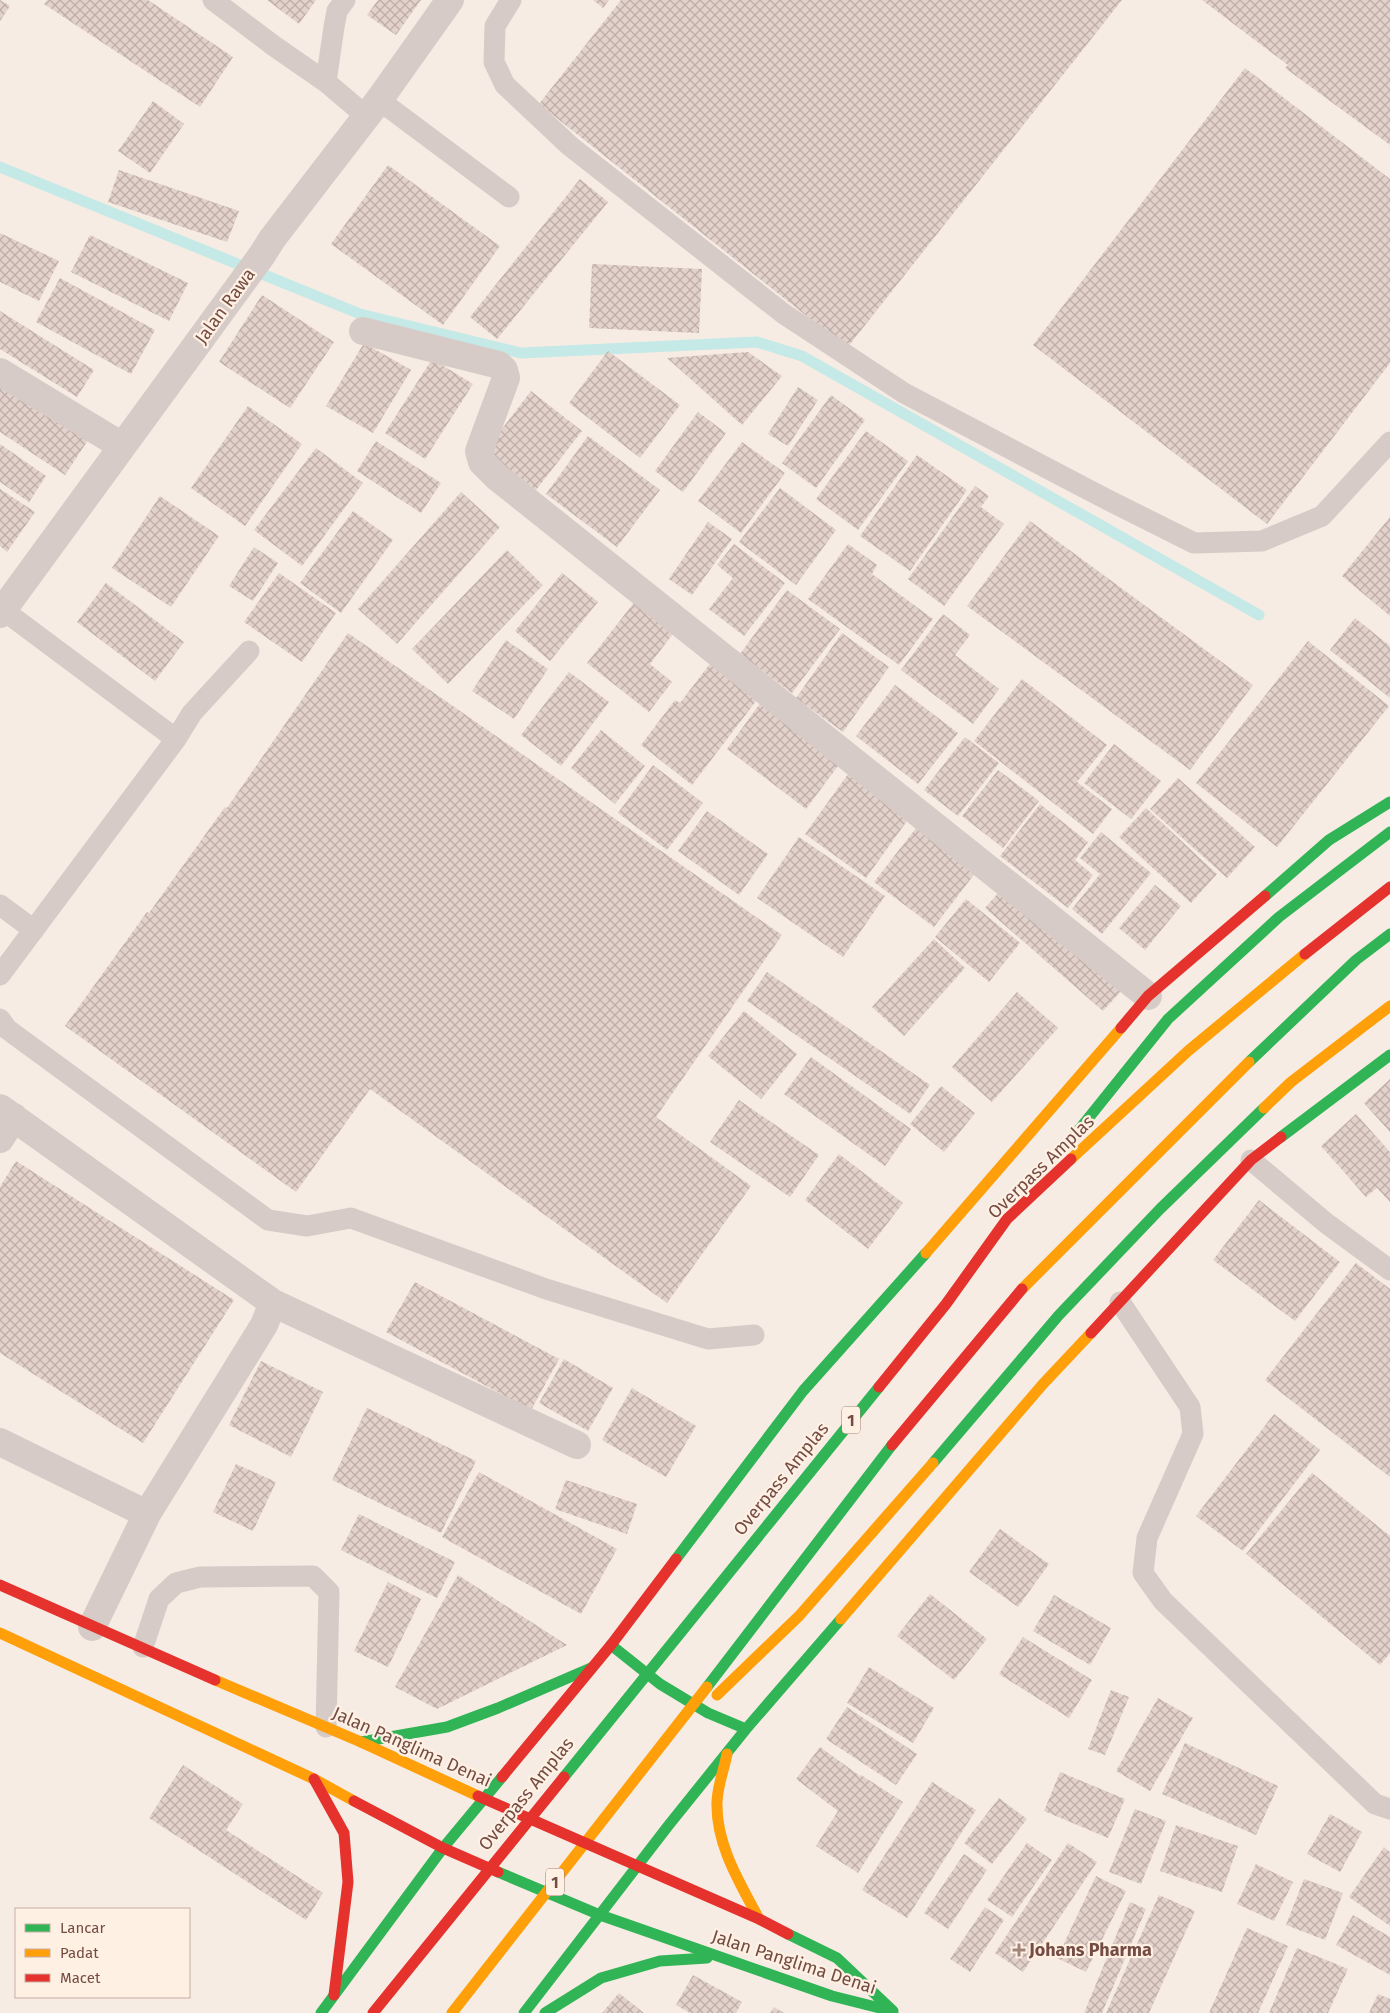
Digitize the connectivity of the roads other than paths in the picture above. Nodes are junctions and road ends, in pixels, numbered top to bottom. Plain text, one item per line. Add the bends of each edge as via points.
1 (213, 0) edge
2 (345, 0) edge
3 (450, 0) edge
4 (511, 0) edge
5 (326, 82) junction
6 (372, 108) junction
7 (509, 197) dead end
8 (363, 331) dead end
9 (0, 372) edge
10 (1390, 442) edge
11 (122, 446) junction
12 (1, 612) edge
13 (248, 651) dead end
14 (176, 739) junction
15 (1390, 802) edge
16 (1390, 832) edge
17 (1390, 887) edge
18 (0, 905) edge
19 (34, 930) junction
20 (1390, 934) edge
21 (0, 976) edge
22 (1148, 996) junction
23 (1390, 1006) edge
24 (0, 1018) edge
25 (1390, 1055) edge
26 (5, 1121) edge
27 (1252, 1160) junction
28 (1007, 1219) junction
29 (1390, 1270) edge
30 (1120, 1302) junction
31 (274, 1303) junction
32 (754, 1336) dead end
33 (0, 1442) edge
34 (577, 1445) dead end
35 (147, 1514) junction
36 (0, 1585) edge
37 (92, 1626) junction
38 (0, 1633) edge
39 (611, 1645) junction
40 (143, 1647) junction
41 (591, 1668) junction
42 (326, 1727) junction
43 (746, 1729) junction
44 (361, 1742) junction
45 (658, 1751) junction
46 (727, 1754) junction
47 (314, 1779) junction
48 (483, 1798) junction
49 (1390, 1810) edge
50 (443, 1848) junction
51 (637, 1866) junction
52 (600, 1916) junction
53 (759, 1919) junction
54 (726, 1958) junction
55 (334, 1996) junction
56 (895, 2012) edge
57 (320, 2013) edge
58 (373, 2013) edge
59 (452, 2013) edge
60 (524, 2013) edge
61 (545, 2013) edge

1 - 5 lane
2 - 5 lane via 337,11
3 - 6 street, Jalan Rawa
4 - 10 lane via 495,26 494,62 505,85 570,146 784,314 904,394 1106,499 1194,543 1262,541 1322,516
5 - 6 lane
6 - 7 lane
6 - 11 street, Jalan Rawa
8 - 22 street via 499,365 506,378 480,451 482,462 497,477
9 - 11 street
11 - 12 street, Jalan Rawa
12 - 14 lane
13 - 14 lane via 192,713
14 - 19 lane
15 - 22 main road via 1329,840
16 - 28 main road via 1279,917 1168,1019
17 - 28 main road, Overpass Amplas / 1 via 1188,1051
18 - 19 lane
19 - 21 lane
20 - 45 main road, 1 via 1356,960 1212,1097 1022,1289 894,1444
22 - 39 main road via 803,1391
23 - 45 main road via 1291,1082 1160,1209 1059,1315 799,1616
24 - 32 lane via 7,1030 268,1220 307,1226 351,1218 546,1289 708,1339
25 - 27 main road
26 - 31 street
27 - 29 lane via 1326,1223
27 - 30 main road
28 - 58 main road, Overpass Amplas / 1 via 946,1304
30 - 43 main road via 1043,1384
30 - 49 lane via 1190,1407 1194,1434 1147,1538 1143,1573 1163,1602 1375,1804
31 - 34 street
31 - 35 street via 264,1325
33 - 35 street
35 - 37 street
36 - 37 main road, Jalan Panglima Denai
37 - 40 main road, Jalan Panglima Denai
38 - 47 main road, Jalan Panglima Denai
39 - 41 main road
39 - 43 main road via 660,1684 708,1713
40 - 42 main road, Jalan Panglima Denai
40 - 42 lane via 159,1599 176,1583 200,1577 313,1576 329,1592
41 - 44 main road via 447,1727
41 - 48 main road
42 - 44 main road, Jalan Panglima Denai
43 - 46 main road
44 - 48 main road, Jalan Panglima Denai
45 - 59 main road, 1
46 - 51 main road
46 - 53 main road via 717,1804 720,1827 734,1871
47 - 50 main road, Jalan Panglima Denai
47 - 55 main road via 344,1833 348,1882
48 - 50 main road
48 - 51 main road, Jalan Panglima Denai
50 - 52 main road, Jalan Panglima Denai
50 - 55 main road
51 - 52 main road
51 - 53 main road, Jalan Panglima Denai
52 - 54 main road, Jalan Panglima Denai
52 - 60 main road
53 - 56 main road, Jalan Panglima Denai via 837,1958
54 - 56 main road, Jalan Panglima Denai via 832,1996
54 - 61 main road via 660,1960 601,1978
55 - 57 main road

